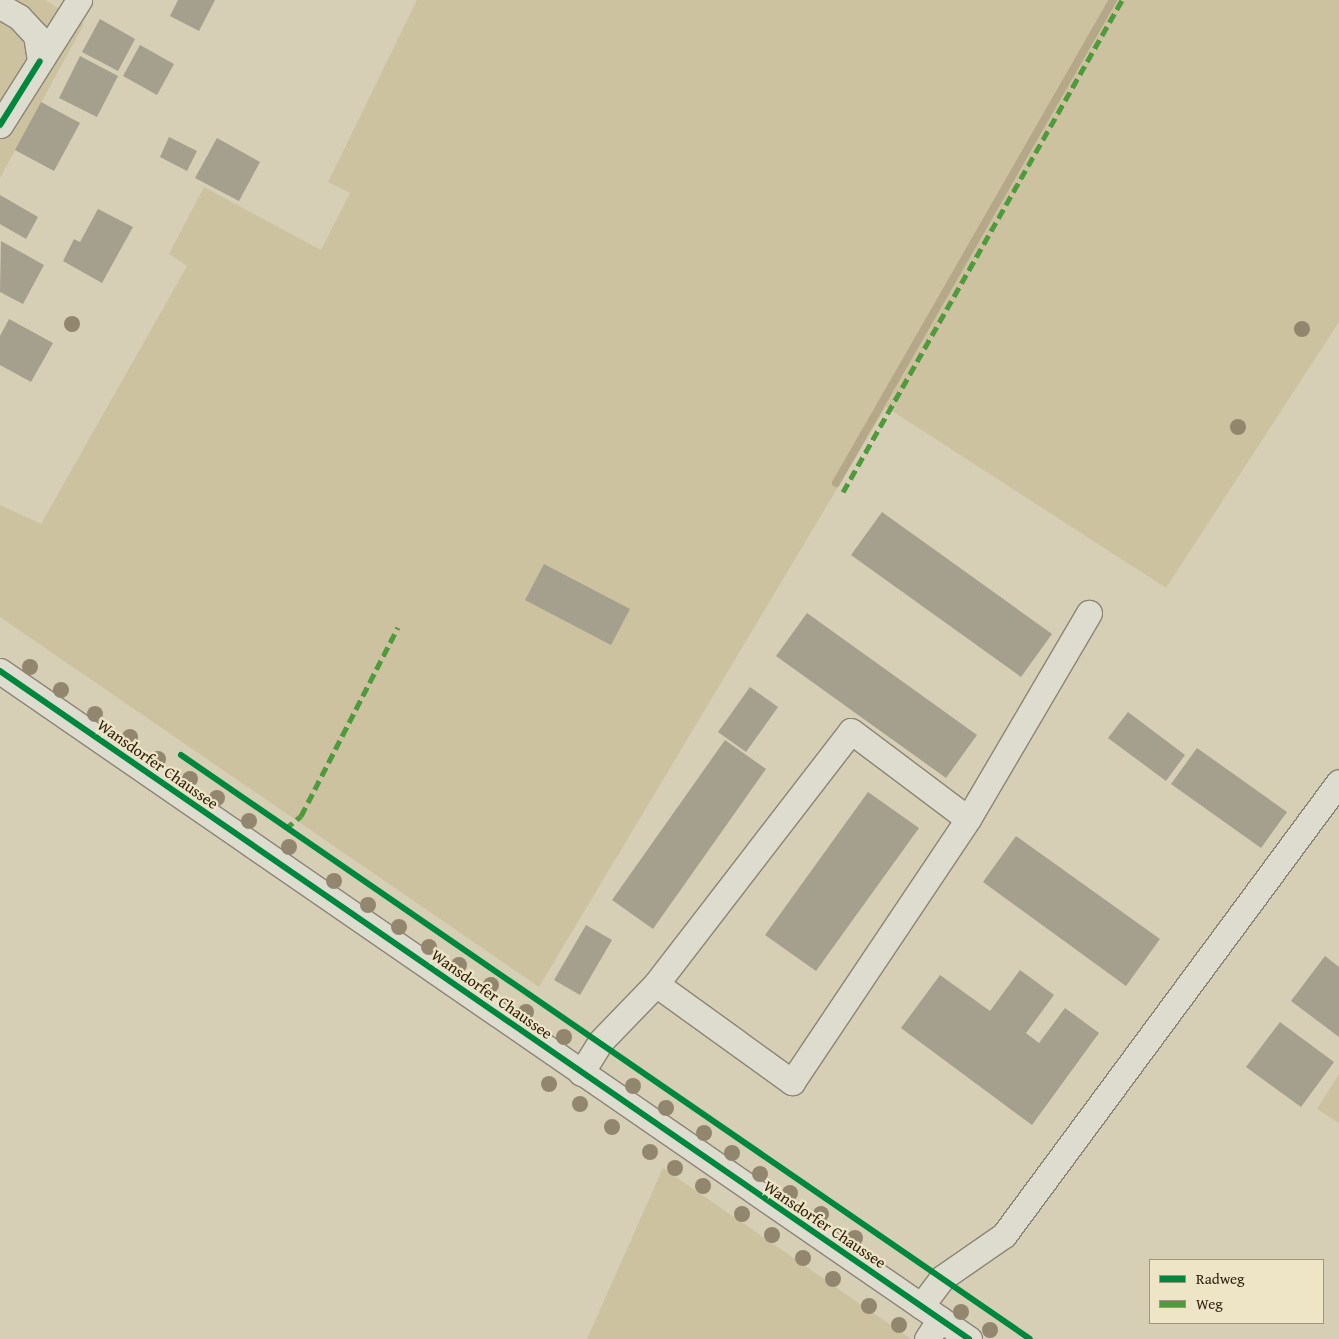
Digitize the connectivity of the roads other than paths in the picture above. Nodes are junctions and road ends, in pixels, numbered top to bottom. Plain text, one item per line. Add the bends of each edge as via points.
1 (79, 0) edge
2 (0, 6) edge
3 (40, 61) junction
4 (0, 125) edge
5 (1089, 613) dead end
6 (0, 671) edge
7 (1339, 782) edge
8 (968, 819) junction
9 (656, 984) junction
10 (581, 1073) junction
11 (929, 1321) edge
12 (969, 1339) edge

1 - 3 street
2 - 3 street via 19,17 36,35
3 - 4 street
5 - 8 street
6 - 10 street, Wansdorfer Chaussee
7 - 11 street via 1004,1235 942,1278
8 - 9 street via 851,731
8 - 9 street via 792,1082
9 - 10 street via 600,1042
10 - 11 street, Wansdorfer Chaussee
11 - 12 street, Wansdorfer Chaussee

